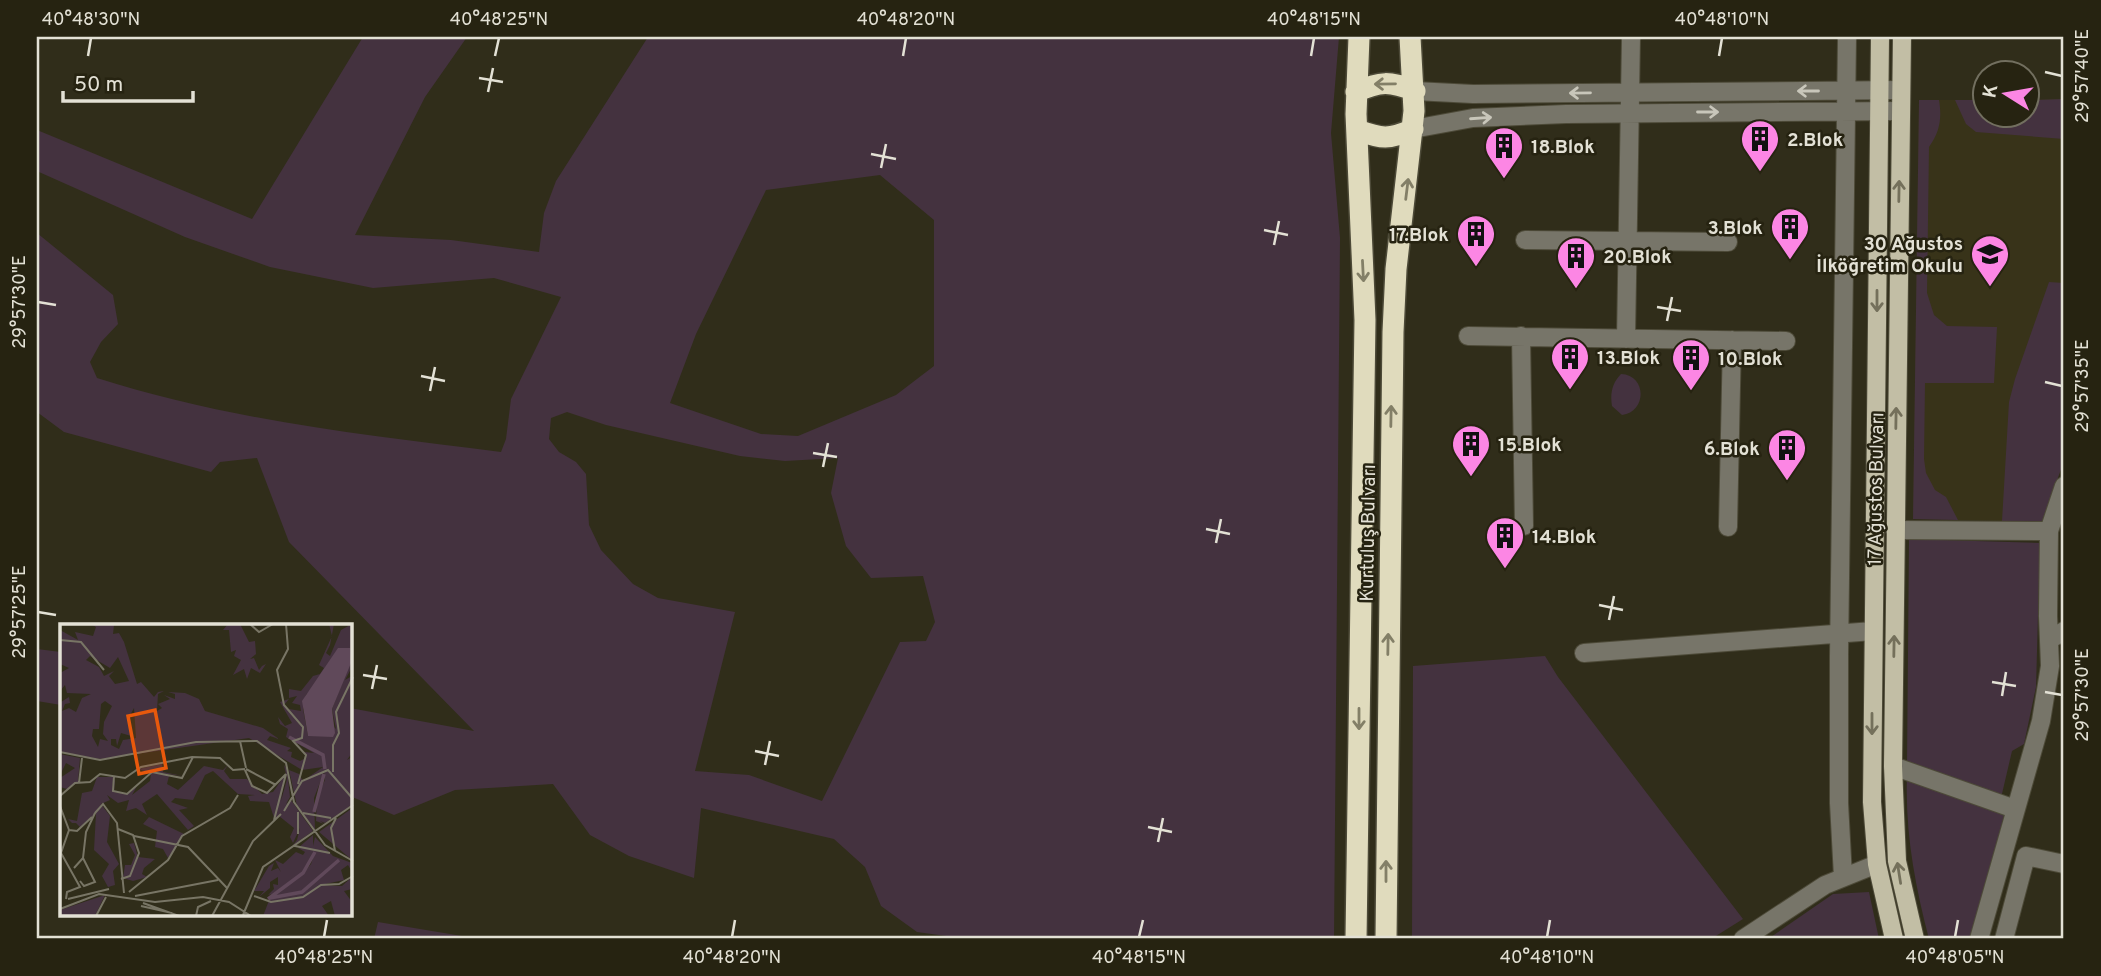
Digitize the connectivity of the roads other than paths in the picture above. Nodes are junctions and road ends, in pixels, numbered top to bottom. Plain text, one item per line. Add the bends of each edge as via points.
1 (1359, 37) edge
2 (1410, 37) edge
3 (1631, 37) edge
4 (1847, 37) edge
5 (1880, 37) edge
6 (1902, 37) edge
7 (1879, 90) junction
8 (1900, 90) junction
9 (1415, 91) junction
10 (1846, 91) junction
11 (1356, 92) junction
12 (1629, 92) junction
13 (1846, 111) junction
14 (1879, 111) junction
15 (1900, 111) junction
16 (1629, 113) junction
17 (1413, 129) junction
18 (1357, 130) junction
19 (1525, 240) dead end
20 (1626, 240) junction
21 (1728, 242) dead end
22 (1468, 336) dead end
23 (1521, 336) junction
24 (1626, 339) junction
25 (1732, 340) junction
26 (1786, 341) dead end
27 (2064, 486) edge
28 (1524, 526) dead end
29 (1728, 527) dead end
30 (1895, 530) junction
31 (2049, 531) junction
32 (1873, 631) junction
33 (1839, 634) junction
34 (2057, 636) edge
35 (1584, 653) dead end
36 (1893, 766) junction
37 (2015, 809) junction
38 (1877, 864) junction
39 (2064, 864) edge
40 (1843, 877) junction
41 (1356, 939) edge
42 (1386, 939) edge
43 (1743, 939) edge
44 (1894, 939) edge
45 (1914, 939) edge
46 (1979, 939) edge
47 (2004, 939) edge

1 - 11 highway
2 - 9 highway
3 - 12 street
4 - 10 street
5 - 7 main road, 17 Ağustos Bulvarı
6 - 8 main road, 17 Ağustos Bulvarı
7 - 8 street
7 - 10 street
7 - 14 main road, 17 Ağustos Bulvarı
8 - 15 main road, 17 Ağustos Bulvarı
9 -> 11 highway via 1391,83
12 -> 9 street
9 - 17 highway
10 -> 12 street
10 - 13 street
11 - 18 highway
12 - 16 street
13 - 14 street
16 -> 13 street
13 - 33 street
14 - 15 street
14 -> 32 main road, 17 Ağustos Bulvarı
30 -> 15 main road, 17 Ağustos Bulvarı
17 -> 16 street via 1473,118
16 - 20 street
17 - 18 highway via 1391,138
42 -> 17 highway, Kurtuluş Bulvarı via 1393,332
18 -> 41 highway, Kurtuluş Bulvarı via 1364,320
19 - 20 street
20 - 21 street
20 - 24 street
22 - 23 street
23 - 24 street
23 - 28 street
24 - 25 street
25 - 26 street
25 - 29 street
27 - 31 street
30 - 31 street
36 -> 30 main road, 17 Ağustos Bulvarı
31 - 34 street
32 - 33 street
32 -> 38 main road, 17 Ağustos Bulvarı via 1872,803
33 - 35 street
33 - 40 street
34 - 37 street via 2047,693
36 - 37 street
45 -> 36 main road, 17 Ağustos Bulvarı via 1897,860
37 - 46 street
38 - 40 street
38 - 44 main road, 17 Ağustos Bulvarı
39 - 47 street via 2025,856
40 - 43 street

